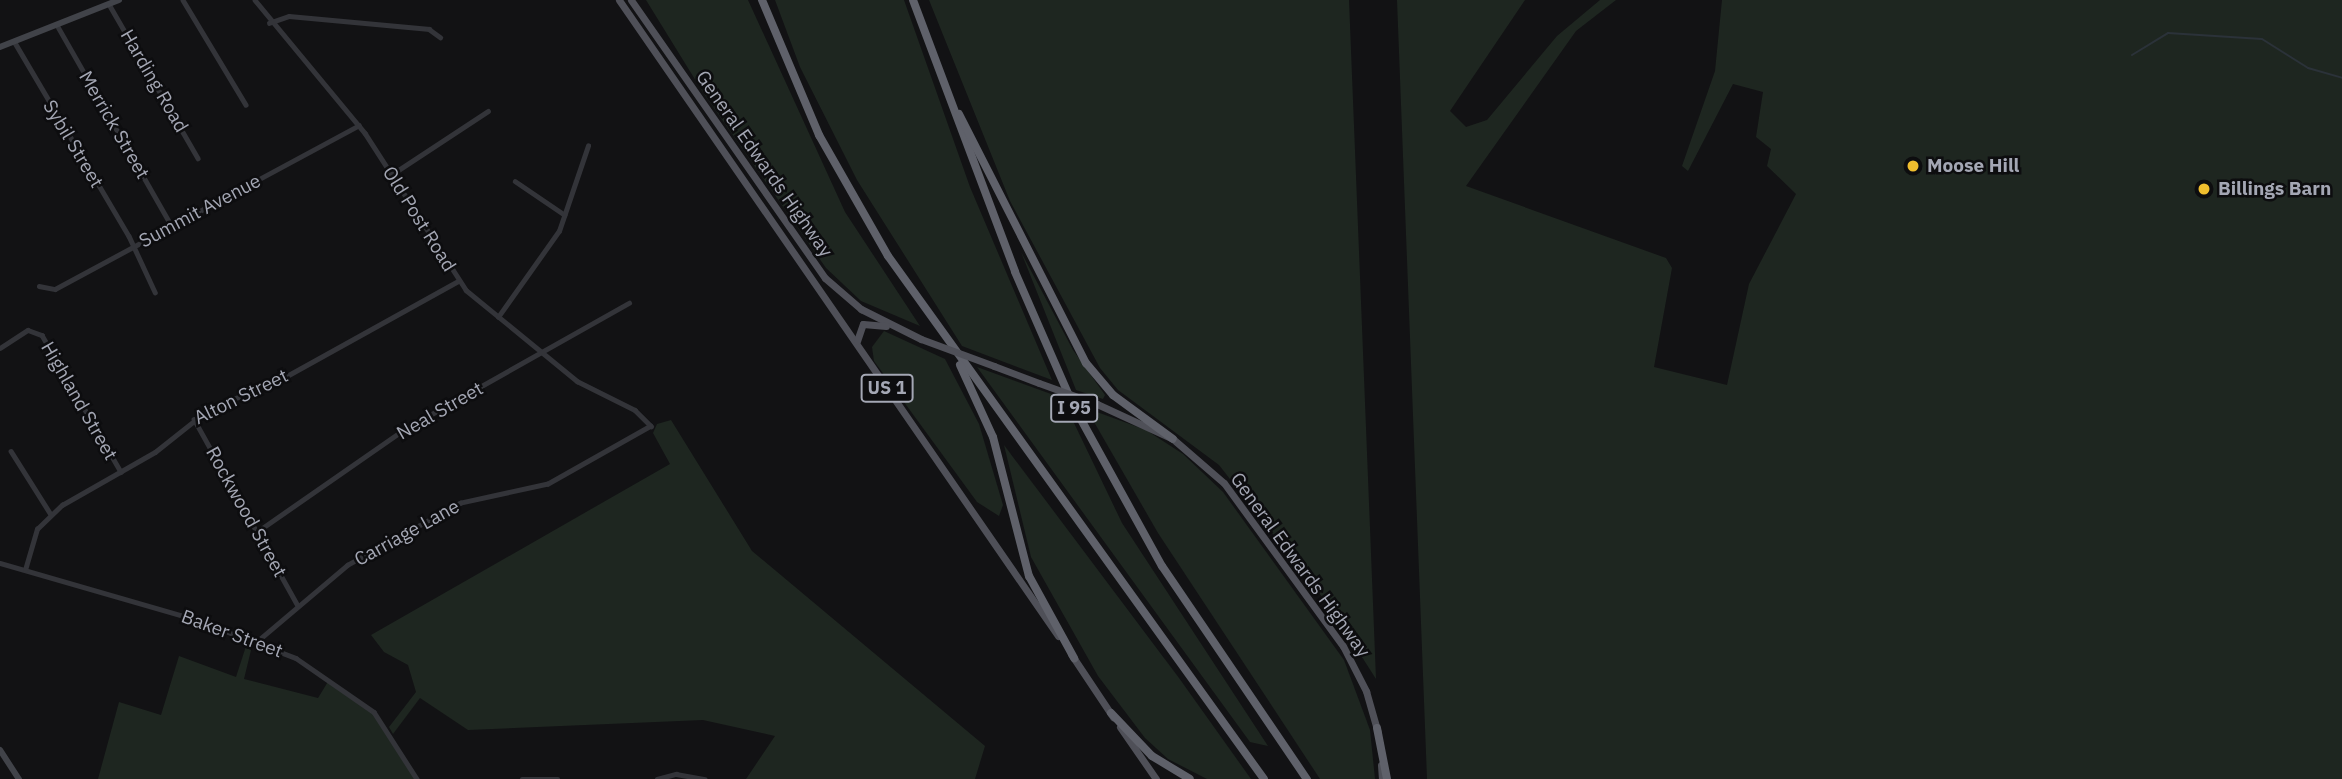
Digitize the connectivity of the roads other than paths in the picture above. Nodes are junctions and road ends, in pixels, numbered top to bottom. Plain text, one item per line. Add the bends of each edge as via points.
1 (119, 0) edge
2 (183, 0) edge
3 (255, 0) edge
4 (619, 0) edge
5 (631, 0) edge
6 (762, 0) edge
7 (913, 0) edge
8 (109, 4) junction
9 (269, 23) junction
10 (57, 25) junction
11 (440, 37) dead end
12 (14, 41) junction
13 (0, 47) edge
14 (947, 93) junction
15 (246, 105) dead end
16 (488, 111) dead end
17 (359, 125) junction
18 (587, 146) dead end
19 (198, 158) dead end
20 (391, 175) junction
21 (515, 181) dead end
22 (565, 215) junction
23 (171, 225) junction
24 (134, 246) junction
25 (458, 281) junction
26 (39, 286) dead end
27 (155, 292) dead end
28 (629, 303) dead end
29 (498, 317) junction
30 (904, 332) junction
31 (0, 348) edge
32 (860, 349) junction
33 (954, 349) junction
34 (546, 352) junction
35 (194, 419) junction
36 (651, 426) joint
37 (1173, 439) junction
38 (11, 451) dead end
39 (121, 471) junction
40 (50, 513) junction
41 (258, 531) junction
42 (0, 563) edge
43 (25, 570) junction
44 (299, 606) junction
45 (258, 641) junction
46 (1074, 658) junction
47 (1111, 713) junction
48 (1377, 728) joint
49 (0, 750) edge
50 (18, 778) edge
51 (417, 779) edge
52 (522, 779) edge
53 (558, 779) edge
54 (657, 779) edge
55 (705, 779) edge
56 (1156, 779) edge
57 (1190, 779) edge
58 (1264, 779) edge
59 (1307, 779) edge
60 (1384, 779) edge

1 - 8 main road
2 - 15 street
3 - 9 street, Old Post Road
4 - 32 main road, General Edwards Highway / US 1
5 - 30 main road, General Edwards Highway via 825,278 861,309
6 - 33 highway via 837,169
7 - 14 highway, I 95
8 - 10 main road
8 - 19 street, Harding Road
9 - 11 street via 303,17 429,30
9 - 17 street, Old Post Road
10 - 12 main road
10 - 23 street, Merrick Street
12 - 13 main road
12 - 24 street, Sybil Street
14 - 37 highway via 1088,367 1117,398
14 - 59 highway, I 95 via 1034,319 1096,450 1173,583
16 - 20 street
17 - 20 street, Old Post Road
17 - 23 street, Summit Avenue
18 - 22 street
20 - 25 street, Old Post Road
21 - 22 street
22 - 29 street
23 - 24 street, Summit Avenue
24 - 26 street, Summit Avenue via 55,289
24 - 27 street, Sybil Street
25 - 29 street, Old Post Road
25 - 35 street, Alton Street via 285,377
28 - 34 street, Neal Street
29 - 34 street, Old Post Road
30 - 32 main road via 864,323 857,333
30 - 37 main road, General Edwards Highway, bridge via 1097,404
31 - 39 street, Highland Street via 28,330 42,335
32 - 46 main road, General Edwards Highway / US 1
33 - 46 highway via 993,438 1027,572
33 - 58 highway
34 - 36 street, Old Post Road via 583,386 635,410
34 - 41 street, Neal Street via 405,429
35 - 39 street, Alton Street via 155,452
35 - 41 street, Rockwood Street
36 - 44 street, Carriage Lane via 548,484 461,503 348,565
37 - 48 main road, General Edwards Highway via 1230,491 1333,631 1358,673
38 - 40 street
39 - 40 street, Alton Street
40 - 43 street, Alton Street via 37,529
41 - 44 street, Rockwood Street
42 - 43 street, Baker Street
43 - 45 street, Baker Street
44 - 45 street, Carriage Lane
45 - 51 street, Baker Street via 302,662 373,712
46 - 47 main road, General Edwards Highway / US 1
47 - 56 main road, General Edwards Highway / US 1
47 - 57 highway via 1154,758
48 - 60 highway
49 - 50 main road
52 - 53 street
54 - 55 street via 676,774

